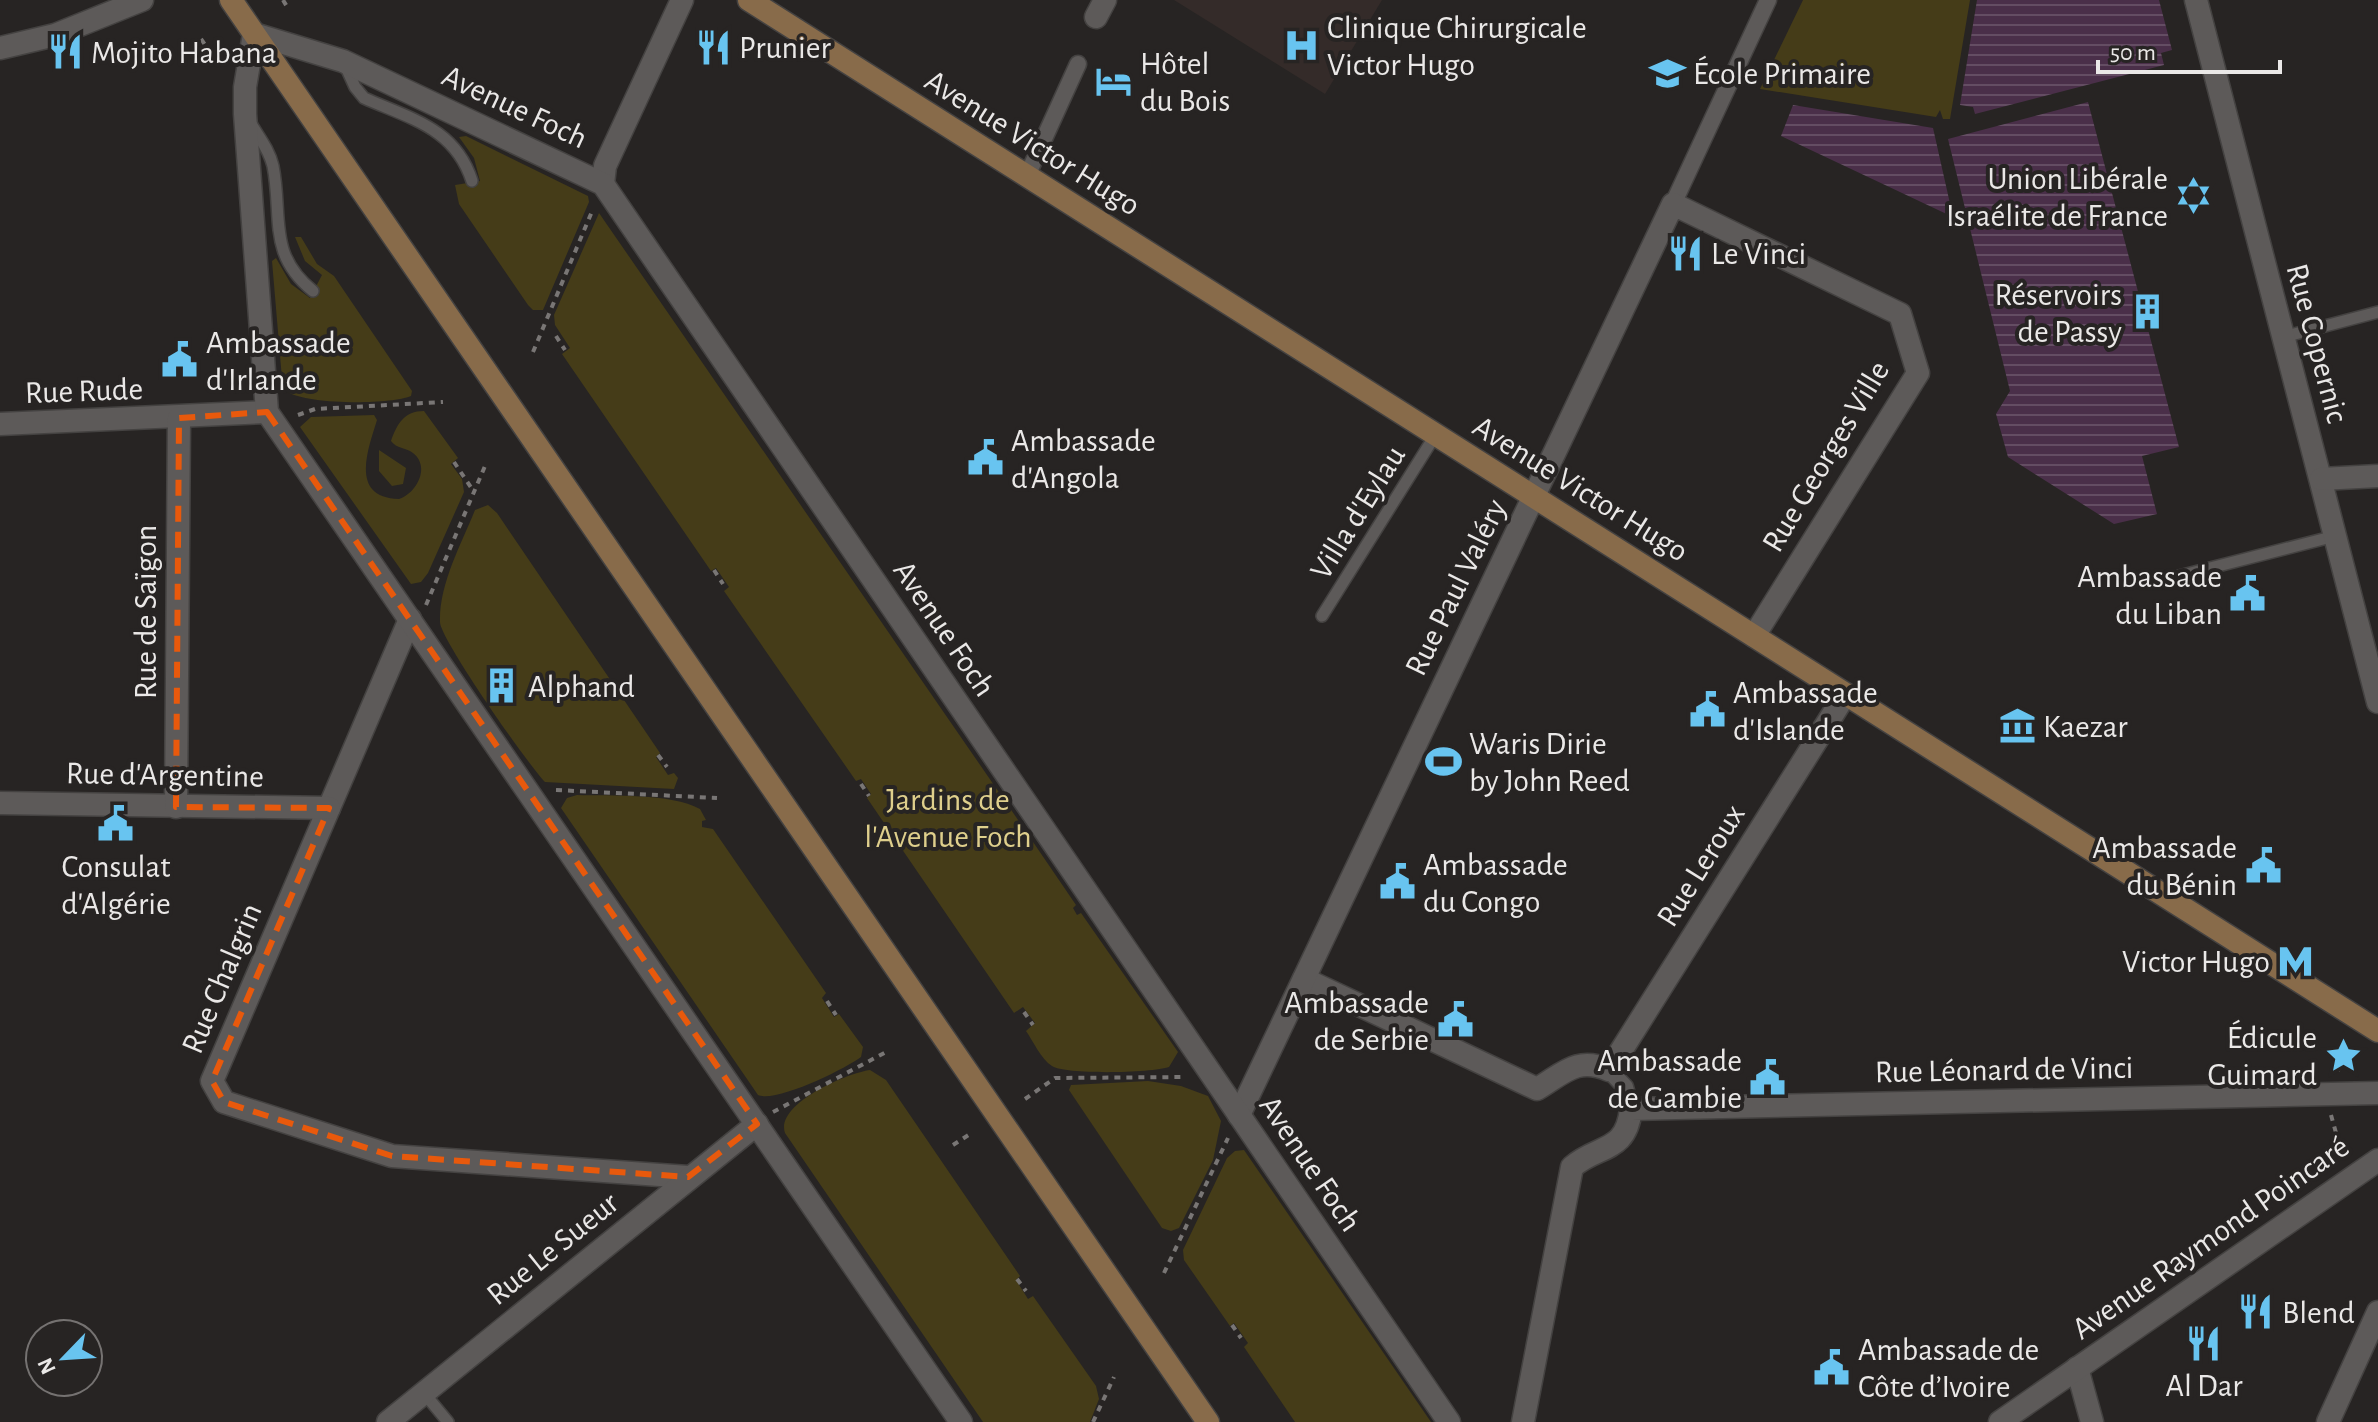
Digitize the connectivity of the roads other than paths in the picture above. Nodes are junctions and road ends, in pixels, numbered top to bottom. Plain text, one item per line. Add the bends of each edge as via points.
1 (142, 0) edge
2 (231, 0) edge
3 (682, 0) edge
4 (749, 0) edge
5 (1768, 0) edge
6 (2196, 0) edge
7 (254, 34) junction
8 (0, 48) edge
9 (343, 61) junction
10 (1078, 64) dead end
11 (245, 114) junction
12 (1027, 176) junction
13 (472, 181) dead end
14 (603, 184) junction
15 (1673, 204) junction
16 (313, 291) dead end
17 (2378, 312) edge
18 (2283, 337) junction
19 (267, 412) junction
20 (179, 418) junction
21 (0, 424) edge
22 (1436, 434) junction
23 (2378, 476) edge
24 (2321, 479) junction
25 (1534, 497) junction
26 (2335, 536) junction
27 (2175, 577) dead end
28 (417, 615) junction
29 (1322, 616) dead end
30 (1754, 636) junction
31 (1845, 695) junction
32 (2378, 702) edge
33 (0, 803) edge
34 (176, 807) junction
35 (329, 808) junction
36 (1304, 979) junction
37 (2378, 1031) edge
38 (1609, 1070) junction
39 (2378, 1093) edge
40 (1631, 1109) junction
41 (1239, 1115) junction
42 (757, 1124) junction
43 (2378, 1160) edge
44 (688, 1177) junction
45 (2378, 1312) edge
46 (2077, 1368) junction
47 (424, 1393) junction
48 (388, 1422) edge
49 (448, 1422) edge
50 (961, 1422) edge
51 (1208, 1422) edge
52 (1449, 1422) edge
53 (1523, 1422) edge
54 (2000, 1422) edge
55 (2092, 1422) edge
56 (2328, 1422) edge

1 - 8 street via 55,35
2 - 7 main road
3 - 14 street via 605,166
4 - 12 main road, Avenue Victor Hugo
5 - 15 street, Rue Paul Valéry
6 - 18 street, Rue Copernic
7 - 9 street, Avenue Foch
7 - 11 street
7 - 51 main road
9 - 13 lane via 364,98 451,141
9 - 14 street, Avenue Foch
10 - 12 street
11 - 16 lane via 268,150 287,265
11 - 19 street
12 - 22 main road, Avenue Victor Hugo
14 - 41 street, Avenue Foch
15 - 25 street, Rue Paul Valéry
15 - 30 street, Rue Georges Ville via 1900,314 1918,373
17 - 18 lane
18 - 24 street, Rue Copernic
19 - 20 street, Rue Rude
19 - 28 street
20 - 21 street, Rue Rude
20 - 34 street, Rue de Saïgon
22 - 25 main road, Avenue Victor Hugo
22 - 29 lane, Villa d'Eylau
23 - 24 street
24 - 26 street, Rue Copernic
25 - 30 main road, Avenue Victor Hugo
25 - 36 street, Rue Paul Valéry
26 - 27 lane
26 - 32 street, Rue Copernic
28 - 35 street, Rue Chalgrin
28 - 42 street
30 - 31 main road, Avenue Victor Hugo
31 - 37 main road, Avenue Victor Hugo
31 - 38 street, Rue Leroux
33 - 34 street, Rue d'Argentine
34 - 35 street, Rue d'Argentine
35 - 44 street, Rue Chalgrin via 212,1081 224,1102 392,1156
36 - 38 street via 1537,1089 1573,1065
36 - 41 street, Rue Paul Valéry
38 - 40 street via 1625,1087
39 - 40 street, Rue Léonard de Vinci
40 - 53 street via 1618,1143 1572,1167
41 - 52 street, Avenue Foch
42 - 44 street, Rue Le Sueur
42 - 50 street
43 - 46 street, Avenue Raymond Poincaré
44 - 47 street, Rue Le Sueur
45 - 56 street
46 - 54 street, Avenue Raymond Poincaré
46 - 55 street
47 - 48 street, Rue Le Sueur
47 - 49 lane

